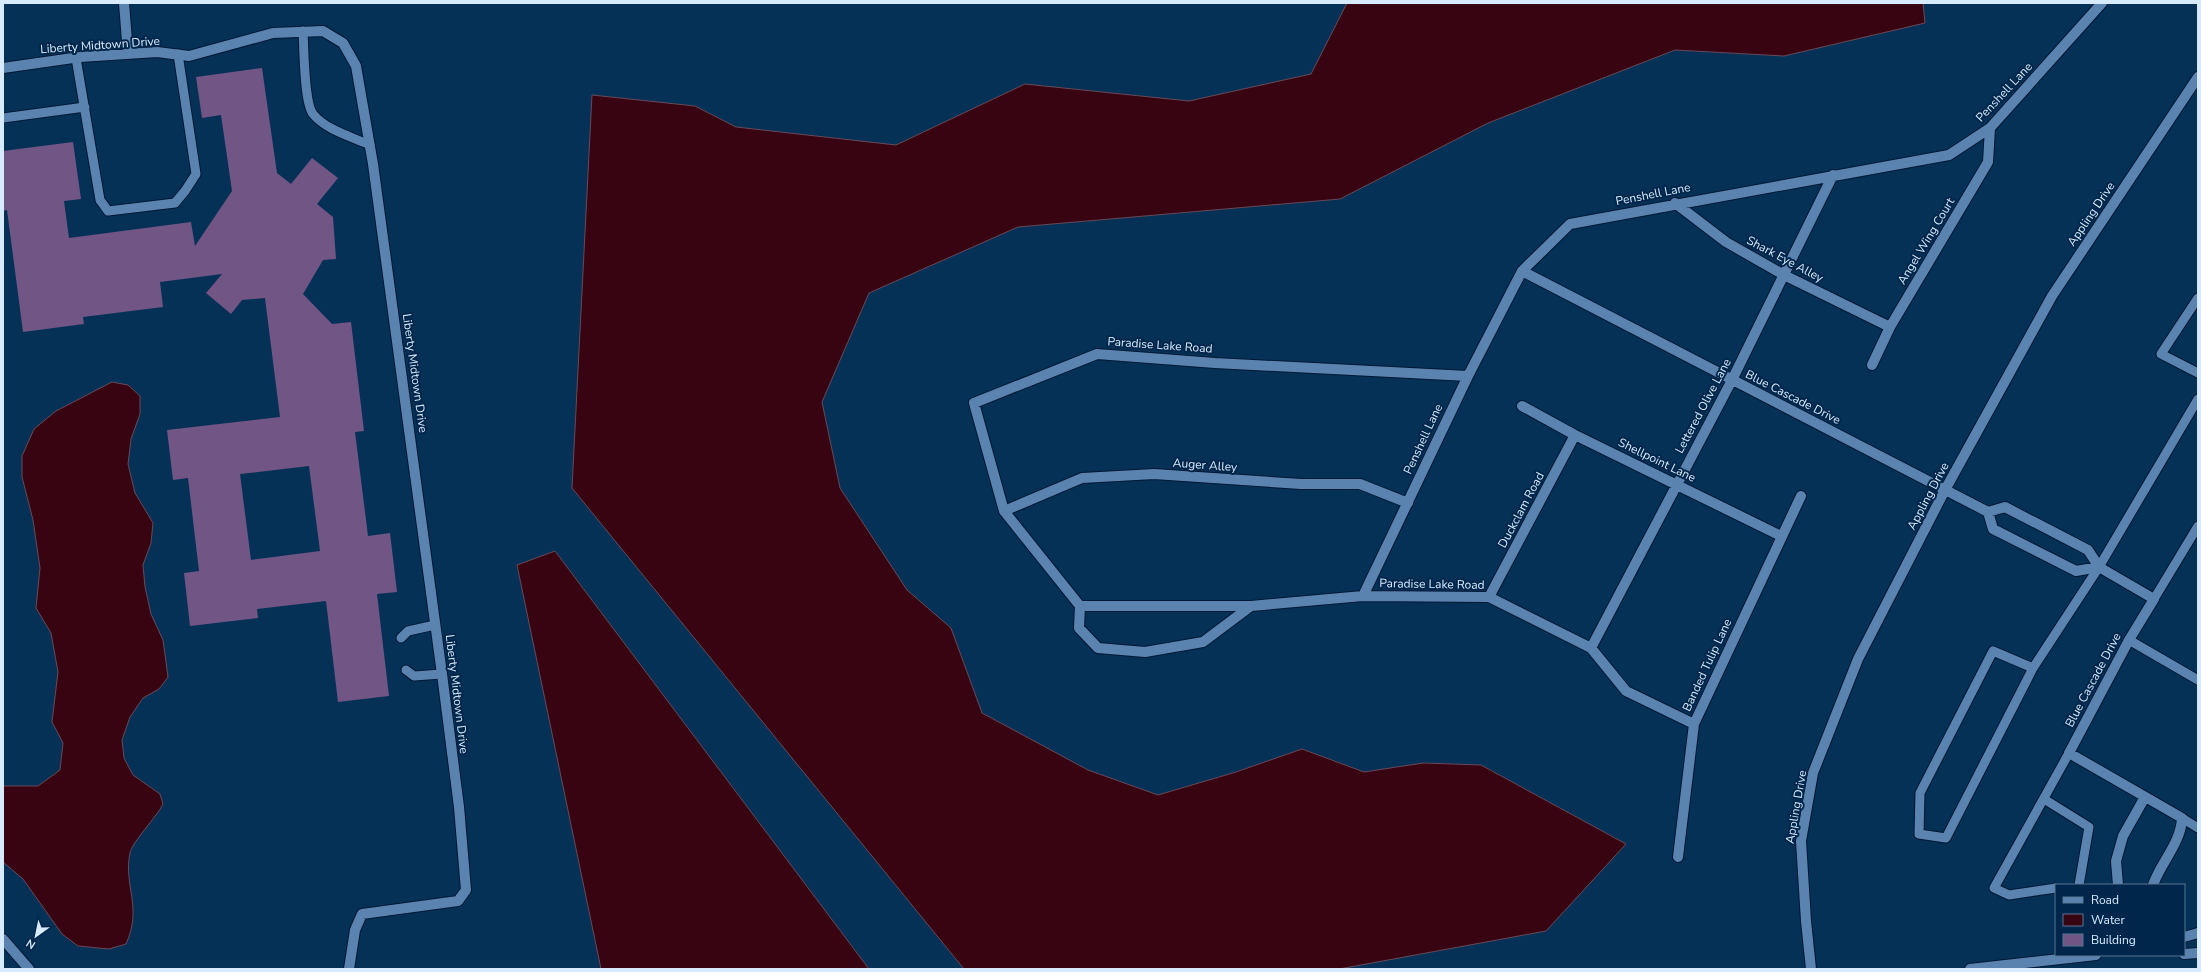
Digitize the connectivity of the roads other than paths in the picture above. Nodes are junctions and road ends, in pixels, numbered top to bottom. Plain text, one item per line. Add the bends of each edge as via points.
1 (124, 3) edge
2 (2102, 3) edge
3 (303, 32) junction
4 (128, 54) junction
5 (178, 54) junction
6 (76, 58) junction
7 (3, 68) edge
8 (2198, 77) edge
9 (84, 107) junction
10 (3, 118) edge
11 (1990, 128) junction
12 (370, 145) junction
13 (1833, 175) junction
14 (1675, 203) junction
15 (1522, 271) junction
16 (1784, 275) junction
17 (2198, 298) edge
18 (1890, 327) junction
19 (1872, 364) dead end
20 (2198, 373) edge
21 (1468, 376) junction
22 (1732, 380) junction
23 (2198, 399) edge
24 (1522, 406) dead end
25 (1575, 435) junction
26 (1677, 484) junction
27 (1945, 490) junction
28 (1801, 496) dead end
29 (1408, 503) junction
30 (1004, 511) junction
31 (1988, 512) junction
32 (2198, 526) edge
33 (1781, 536) junction
34 (2099, 567) junction
35 (1363, 596) junction
36 (1489, 596) junction
37 (2154, 599) junction
38 (1080, 606) junction
39 (1251, 606) junction
40 (435, 625) junction
41 (401, 638) dead end
42 (2129, 640) junction
43 (1591, 648) junction
44 (2033, 668) junction
45 (406, 670) dead end
46 (442, 674) junction
47 (2198, 680) edge
48 (1694, 724) junction
49 (2069, 753) junction
50 (2145, 797) junction
51 (2044, 798) junction
52 (2182, 818) junction
53 (2198, 828) edge
54 (1678, 857) dead end
55 (2079, 884) edge
56 (2118, 884) edge
57 (2154, 884) edge
58 (2055, 888) edge
59 (2198, 933) edge
60 (2185, 937) edge
61 (3, 939) edge
62 (2198, 953) edge
63 (2185, 954) edge
64 (2087, 956) edge
65 (29, 969) edge
66 (348, 969) edge
67 (1811, 969) edge
68 (1970, 969) edge

1 - 4 street
2 - 11 street, Penshell Lane
3 - 5 street, Liberty Midtown Drive via 273,33 189,56
3 - 12 lane via 308,102 313,114 332,128
3 - 12 street, Liberty Midtown Drive via 323,31 343,43 356,66
4 - 5 street, Liberty Midtown Drive
4 - 6 street, Liberty Midtown Drive
5 - 9 lane via 196,174 175,203 108,211 100,200
6 - 7 street, Liberty Midtown Drive
6 - 9 lane
8 - 27 street, Appling Drive via 2052,296
9 - 10 lane
11 - 13 street, Penshell Lane via 1949,155
11 - 18 street, Angel Wing Court via 1988,162
12 - 40 street, Liberty Midtown Drive
13 - 14 street, Penshell Lane
13 - 16 street, Lettered Olive Lane
14 - 15 street, Penshell Lane via 1570,224
14 - 16 street, Shark Eye Alley via 1726,242
15 - 21 street, Penshell Lane
15 - 22 street, Blue Cascade Drive
16 - 18 street, Shark Eye Alley
16 - 22 street, Lettered Olive Lane
17 - 20 lane via 2161,354
18 - 19 street, Angel Wing Court
21 - 29 street, Penshell Lane
21 - 30 street, Paradise Lake Road via 1097,354 974,402
22 - 26 street, Lettered Olive Lane
22 - 27 street, Blue Cascade Drive
23 - 34 lane
24 - 25 street, Shellpoint Lane
25 - 26 street, Shellpoint Lane
25 - 36 street, Duckclam Road
26 - 33 street, Shellpoint Lane
26 - 43 street, Lettered Olive Lane
27 - 31 street, Blue Cascade Drive
27 - 67 street, Appling Drive via 1858,659 1813,773 1801,841
28 - 33 street, Banded Tulip Lane
29 - 30 street, Auger Alley via 1360,484 1301,484 1154,474 1082,478
29 - 35 street, Penshell Lane
30 - 38 street, Paradise Lake Road
31 - 34 street via 2005,507 2088,550
31 - 34 street via 1993,529 2076,571
32 - 37 lane
33 - 48 street, Banded Tulip Lane
34 - 37 street
34 - 44 lane
35 - 36 street, Paradise Lake Road
35 - 39 street, Paradise Lake Road
36 - 43 street, Paradise Lake Road
37 - 42 street, Blue Cascade Drive
38 - 39 street, Paradise Lake Road
38 - 39 street via 1080,628 1098,648 1145,652 1202,642
40 - 41 lane via 408,631
40 - 46 street, Liberty Midtown Drive
42 - 47 lane
42 - 49 street, Blue Cascade Drive
43 - 48 street, Paradise Lake Road via 1626,691
44 - 44 lane via 1946,838 1919,834 1920,793 1993,651
45 - 46 lane via 414,676
46 - 66 street, Liberty Midtown Drive via 459,808 466,890 458,901 362,914 355,930
48 - 54 street, Banded Tulip Lane
49 - 50 street
49 - 51 lane
50 - 52 street
50 - 56 street via 2123,836 2116,861
51 - 55 lane via 2090,827
51 - 58 lane via 1994,888 2008,895
52 - 53 lane
52 - 57 street via 2182,828
59 - 60 street
61 - 65 street
62 - 63 street
64 - 68 street

